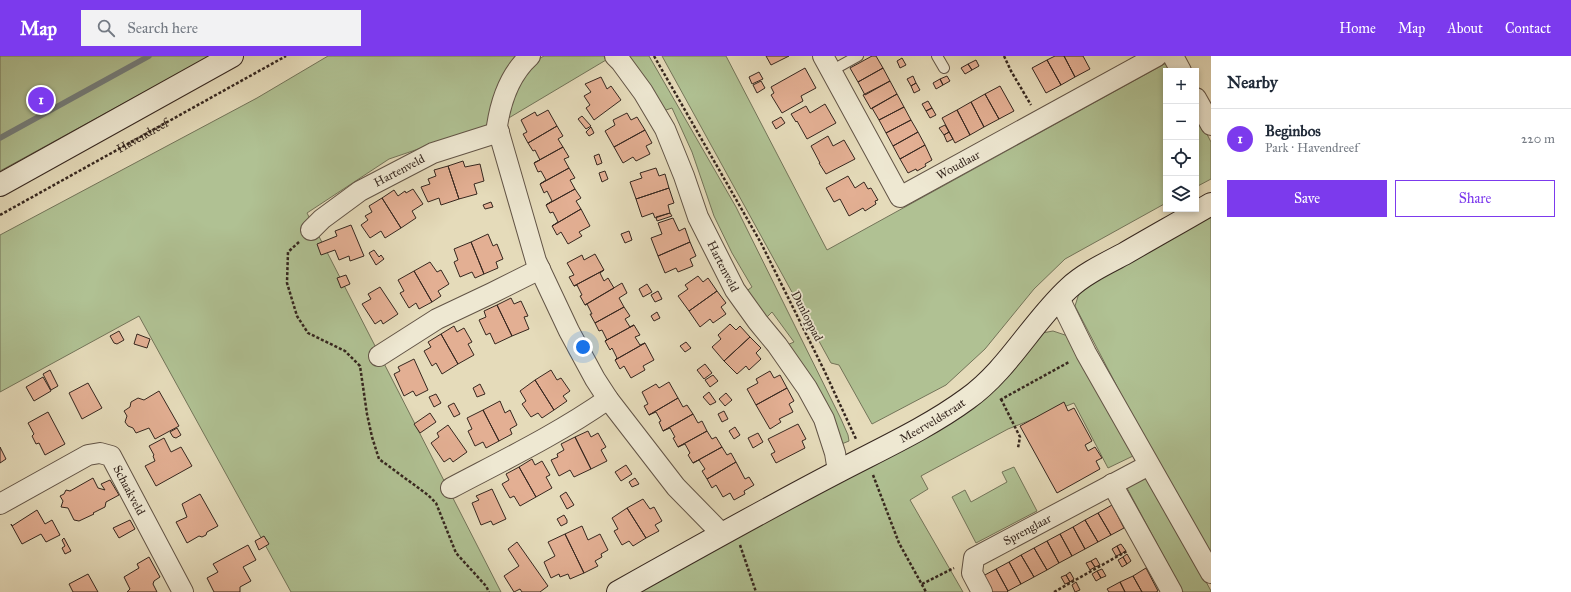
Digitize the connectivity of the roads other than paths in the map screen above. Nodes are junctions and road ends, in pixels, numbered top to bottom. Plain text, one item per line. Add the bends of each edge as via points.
1 (232, 56) edge
2 (530, 56) edge
3 (615, 56) edge
4 (858, 56) edge
5 (937, 56) edge
6 (1157, 56) edge
7 (1173, 56) edge
8 (827, 63) edge
9 (944, 68) dead end
10 (1179, 68) edge
11 (1199, 103) edge
12 (1211, 125) edge
13 (499, 132) junction
14 (0, 184) edge
15 (1211, 204) edge
16 (310, 230) road end
17 (540, 269) junction
18 (1059, 298) junction
19 (379, 356) dead end
20 (608, 399) junction
21 (1150, 465) junction
22 (838, 471) junction
23 (1112, 484) junction
24 (450, 488) dead end
25 (0, 504) edge
26 (731, 539) junction
27 (1211, 573) edge
28 (183, 592) edge
29 (618, 592) edge
30 (982, 592) edge
31 (1172, 592) edge

1 - 14 street
2 - 13 street via 512,78 506,91 499,115
3 - 22 street, Hartenveld via 643,92 665,129 698,217 735,290 807,388 824,419
4 - 8 lane
5 - 9 lane
6 - 8 street, Woudlaar via 900,197
7 - 10 street
11 - 12 street
13 - 16 street, Hartenveld via 433,153 360,191
13 - 17 street via 519,206
15 - 18 street, Meerveldstraat via 1095,270 1071,286
17 - 19 street via 437,319
17 - 20 street via 576,345
18 - 21 street via 1086,353
18 - 22 street, Meerveldstraat via 1015,352 970,398
20 - 24 street via 539,443
20 - 26 street via 676,487
21 - 23 street, Sprenglaar
21 - 27 street
22 - 26 street, Meerveldstraat
23 - 30 street, Sprenglaar via 974,558 972,573
23 - 31 street
25 - 28 street, Schaakveld via 88,455 100,453 111,456
26 - 29 street, Meerveldstraat

